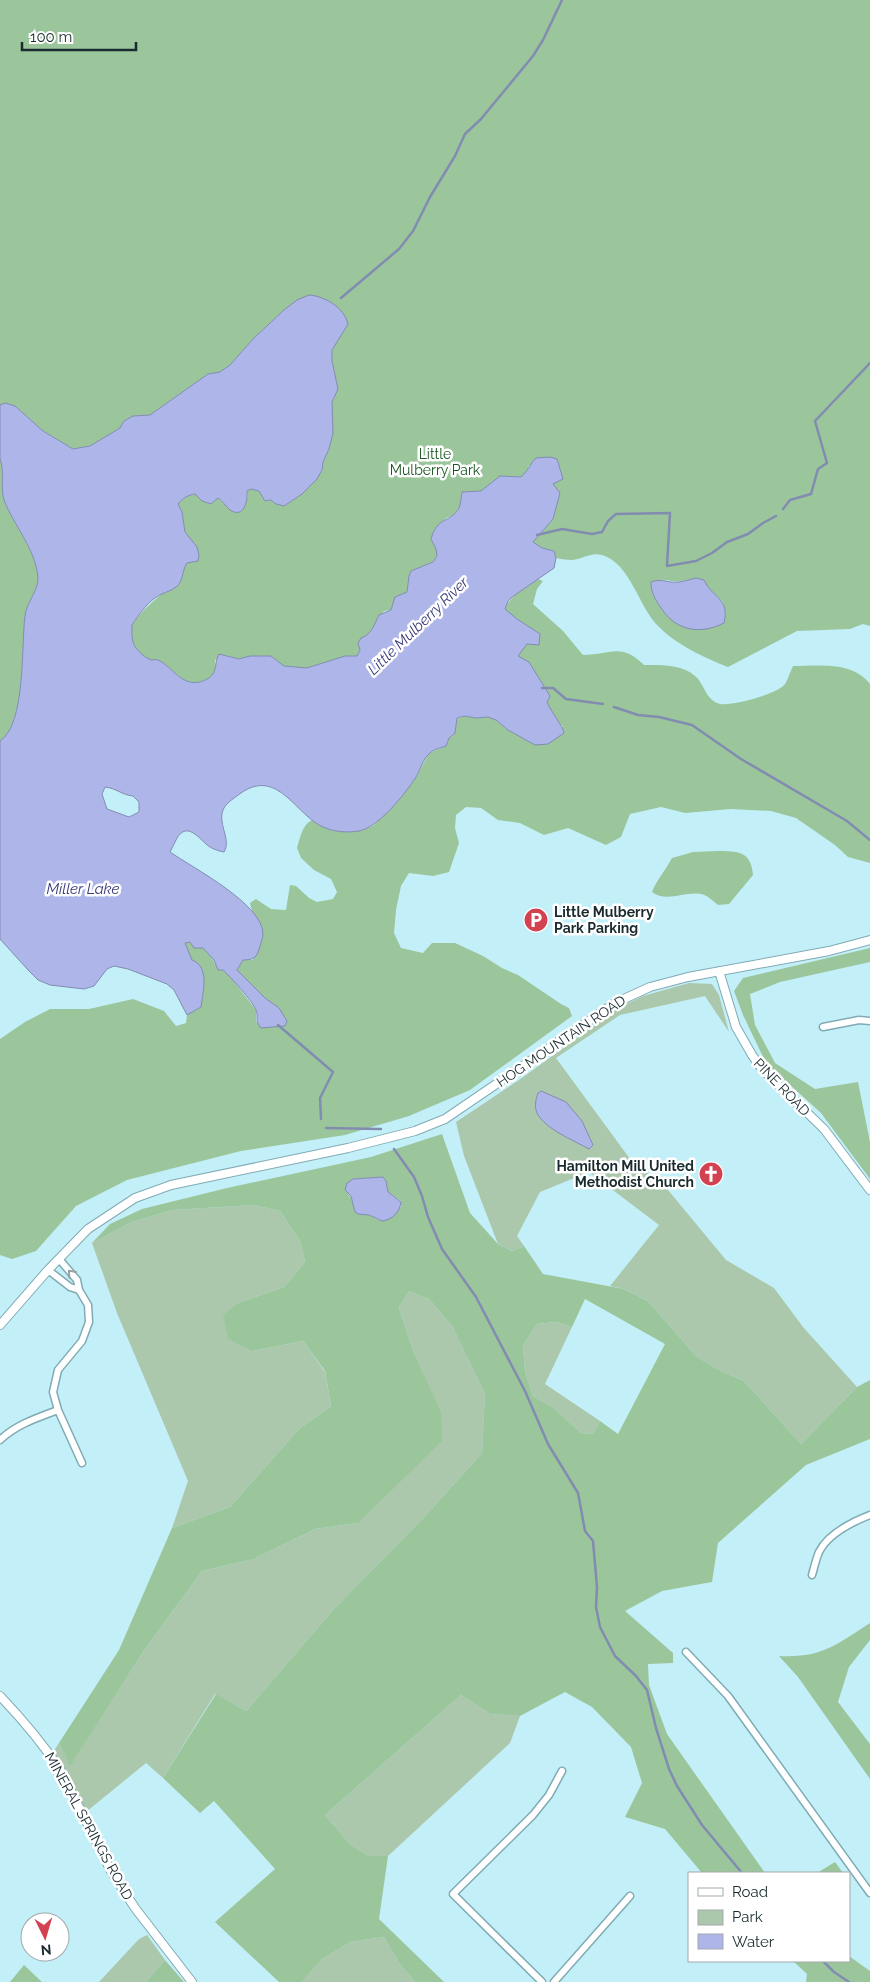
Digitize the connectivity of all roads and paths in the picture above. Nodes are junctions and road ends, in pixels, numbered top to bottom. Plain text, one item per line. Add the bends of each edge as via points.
1 (870, 940) edge
2 (719, 971) junction
3 (870, 1021) edge
4 (823, 1027) dead end
5 (870, 1190) edge
6 (59, 1259) junction
7 (48, 1270) junction
8 (79, 1290) junction
9 (0, 1325) edge
10 (58, 1410) junction
11 (0, 1440) edge
12 (82, 1463) dead end
13 (870, 1515) edge
14 (812, 1575) dead end
15 (686, 1652) dead end
16 (0, 1696) edge
17 (562, 1771) dead end
18 (870, 1893) edge
19 (630, 1896) dead end
20 (192, 1982) edge
21 (542, 1982) edge
22 (554, 1982) edge

1 - 2 street, HOG MOUNTAIN ROAD via 829,951
2 - 5 street, PINE ROAD via 736,1027 752,1055 824,1130
2 - 6 street, HOG MOUNTAIN ROAD via 650,987 615,1003 445,1119 379,1141 171,1185 136,1198 88,1229
3 - 4 street
6 - 7 street, HOG MOUNTAIN ROAD
8 -> 6 street via 77,1280
7 - 8 street
7 - 9 street, HOG MOUNTAIN ROAD
8 - 10 street via 88,1305 89,1322 82,1340 58,1370 54,1392
10 - 11 street via 26,1421
10 - 12 street
13 - 14 street via 853,1522 829,1539 819,1552
15 - 18 street via 728,1696
16 - 20 street, MINERAL SPRINGS ROAD via 52,1756 111,1871
17 - 21 street via 533,1815 453,1894
19 - 22 street

